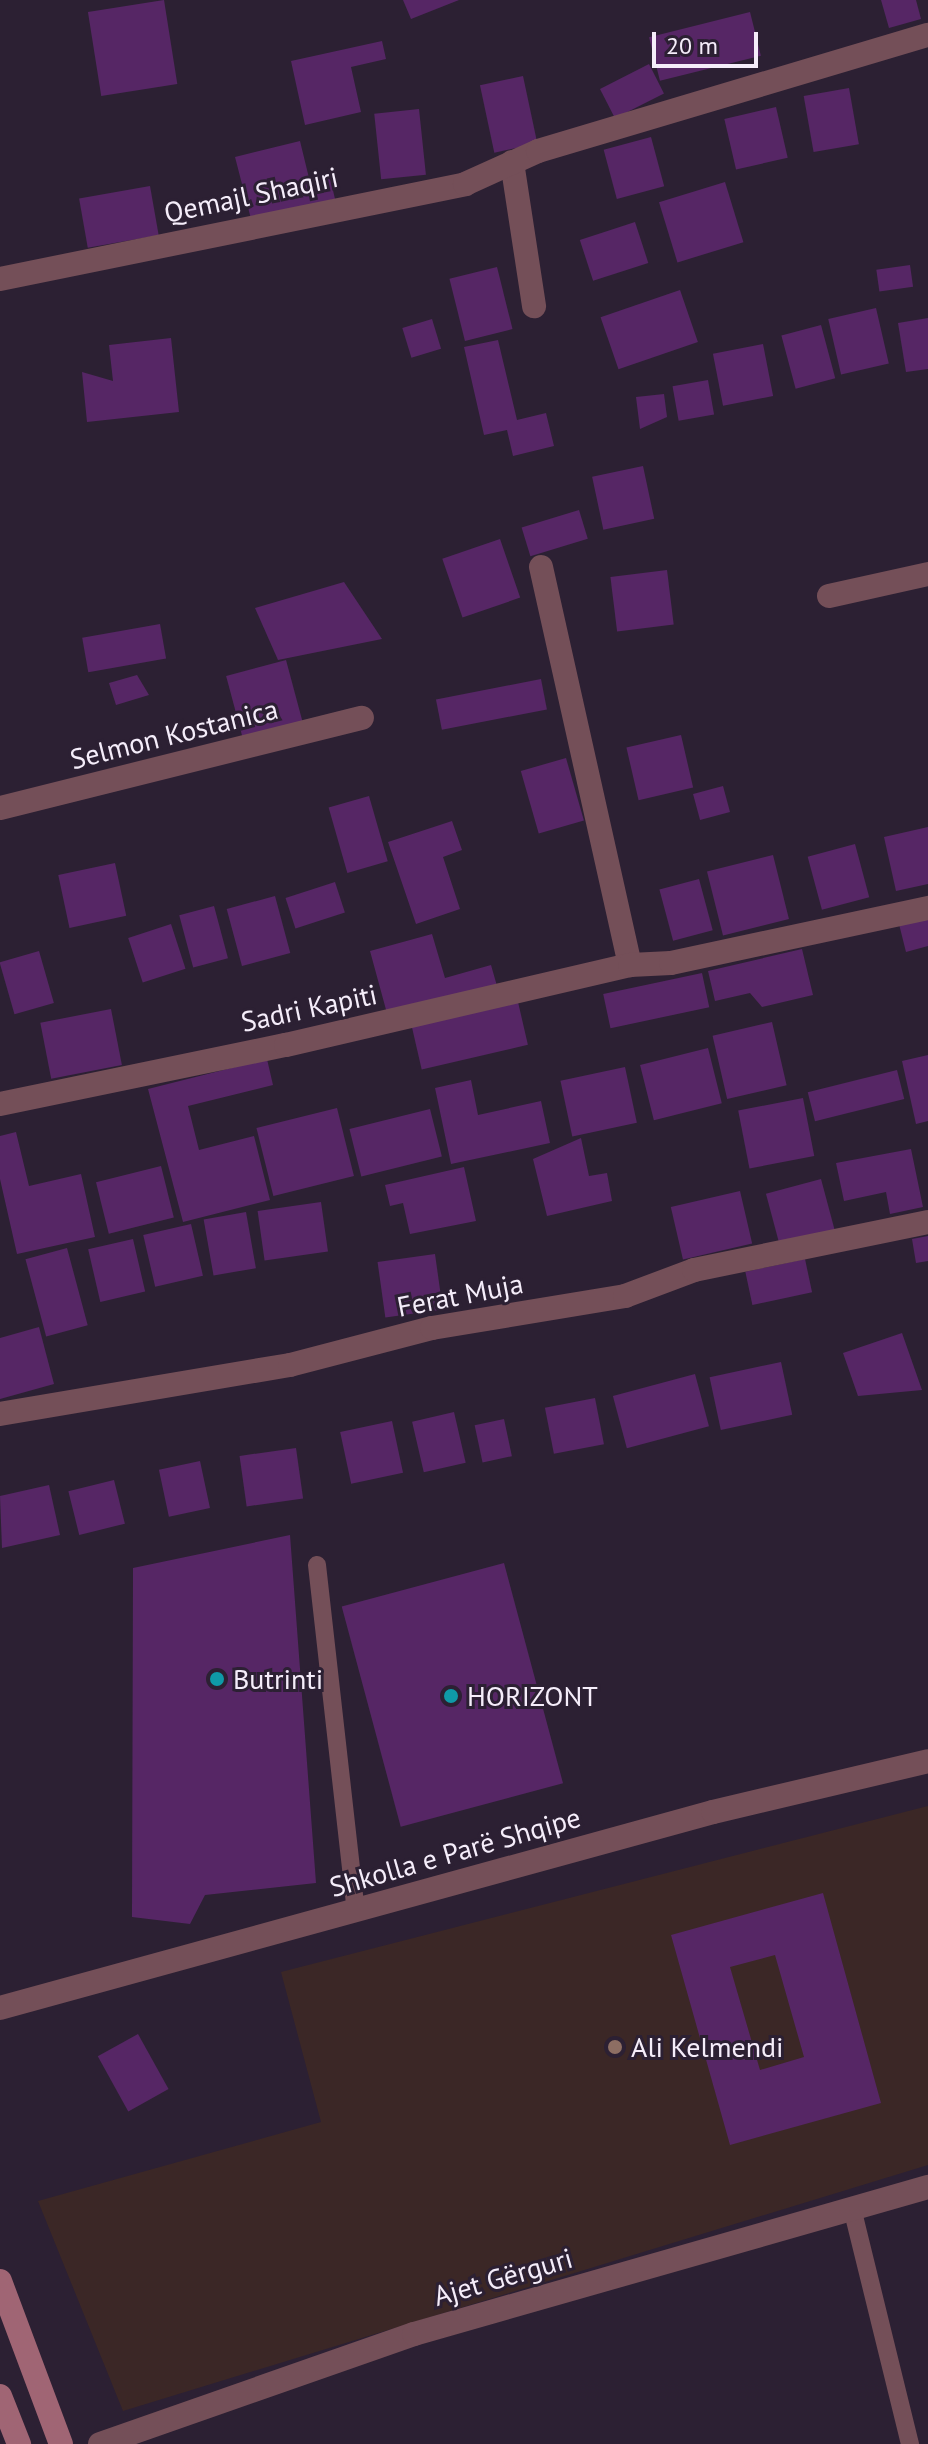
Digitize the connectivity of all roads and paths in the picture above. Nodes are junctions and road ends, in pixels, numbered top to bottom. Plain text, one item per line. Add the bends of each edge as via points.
1 (928, 35) edge
2 (512, 162) junction
3 (0, 279) edge
4 (534, 306) dead end
5 (541, 567) dead end
6 (928, 574) edge
7 (829, 596) dead end
8 (362, 718) dead end
9 (0, 808) edge
10 (928, 908) edge
11 (630, 965) junction
12 (0, 1104) edge
13 (928, 1222) edge
14 (0, 1414) edge
15 (317, 1565) dead end
16 (928, 1761) edge
17 (356, 1912) junction
18 (0, 2008) edge
19 (928, 2187) edge
20 (853, 2212) junction
21 (0, 2281) edge
22 (0, 2396) edge
23 (19, 2444) edge
24 (61, 2444) edge
25 (100, 2444) edge
26 (910, 2444) edge

1 - 2 street, Qemajl Shaqiri
2 - 3 street, Qemajl Shaqiri via 465,184
2 - 4 street
5 - 11 street
6 - 7 street
8 - 9 street, Selmon Kostanica
10 - 11 street, Sadri Kapiti via 671,963
11 - 12 street, Sadri Kapiti
13 - 14 street, Ferat Muja via 694,1270 625,1296 432,1328 290,1365
15 - 17 lane
16 - 17 street, Shkolla e Parë Shqipe via 713,1812
17 - 18 street, Shkolla e Parë Shqipe
19 - 20 street, Ajet Gërguri
20 - 25 street, Ajet Gërguri via 414,2334
20 - 26 lane
21 - 24 street
22 - 23 street

